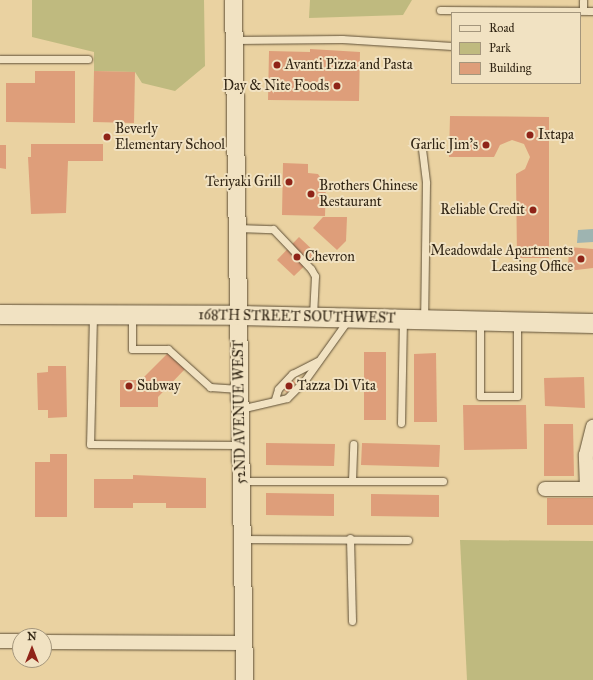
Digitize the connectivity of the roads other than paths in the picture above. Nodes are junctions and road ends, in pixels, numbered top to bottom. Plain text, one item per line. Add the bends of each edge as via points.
1 (233, 0) edge
2 (583, 0) edge
3 (440, 10) dead end
4 (583, 10) junction
5 (593, 10) edge
6 (234, 40) junction
7 (451, 46) edge
8 (0, 59) edge
9 (88, 59) dead end
10 (422, 149) dead end
11 (237, 228) junction
12 (0, 314) edge
13 (93, 314) junction
14 (132, 314) junction
15 (238, 315) junction
16 (313, 317) junction
17 (350, 318) junction
18 (403, 319) junction
19 (424, 319) junction
20 (480, 320) junction
21 (517, 321) junction
22 (593, 323) edge
23 (318, 361) junction
24 (240, 389) junction
25 (275, 399) junction
26 (240, 409) junction
27 (402, 423) dead end
28 (593, 427) edge
29 (353, 444) dead end
30 (241, 445) junction
31 (241, 481) junction
32 (352, 481) junction
33 (443, 481) dead end
34 (545, 489) dead end
35 (590, 489) edge
36 (350, 538) junction
37 (242, 539) junction
38 (408, 540) dead end
39 (352, 621) dead end
40 (0, 641) edge
41 (12, 641) edge
42 (52, 642) edge
43 (245, 643) junction
44 (244, 680) edge

1 - 6 street, 52ND AVENUE WEST
2 - 4 lane
3 - 4 lane
4 - 5 lane
6 - 7 lane via 342,39
6 - 11 street, 52ND AVENUE WEST
8 - 9 lane
10 - 19 lane via 426,183
11 - 15 street, 52ND AVENUE WEST
11 - 16 lane via 273,229 311,269 315,276
12 - 13 main road, 168TH STREET SOUTHWEST
13 - 14 main road, 168TH STREET SOUTHWEST
13 - 30 lane via 90,444
14 - 15 main road, 168TH STREET SOUTHWEST
14 - 24 lane via 132,349 168,349 210,387
15 - 16 main road, 168TH STREET SOUTHWEST
15 - 24 street, 52ND AVENUE WEST
16 - 17 main road, 168TH STREET SOUTHWEST
17 - 18 main road, 168TH STREET SOUTHWEST
17 - 23 lane
18 - 19 main road, 168TH STREET SOUTHWEST
18 - 27 lane
19 - 20 main road, 168TH STREET SOUTHWEST
20 - 21 main road, 168TH STREET SOUTHWEST
20 - 21 lane via 480,396 517,396
21 - 22 main road, 168TH STREET SOUTHWEST
23 - 25 lane via 292,374 278,389
23 - 25 lane via 287,398
24 - 26 street, 52ND AVENUE WEST
25 - 26 lane
26 - 30 street, 52ND AVENUE WEST
28 - 35 street via 586,455
29 - 32 lane
30 - 31 street, 52ND AVENUE WEST
31 - 32 lane
31 - 37 street, 52ND AVENUE WEST
32 - 33 lane
34 - 35 street
36 - 37 lane
36 - 38 lane
36 - 39 lane
37 - 43 street, 52ND AVENUE WEST
40 - 41 street
42 - 43 street
43 - 44 street, 52ND AVENUE WEST

